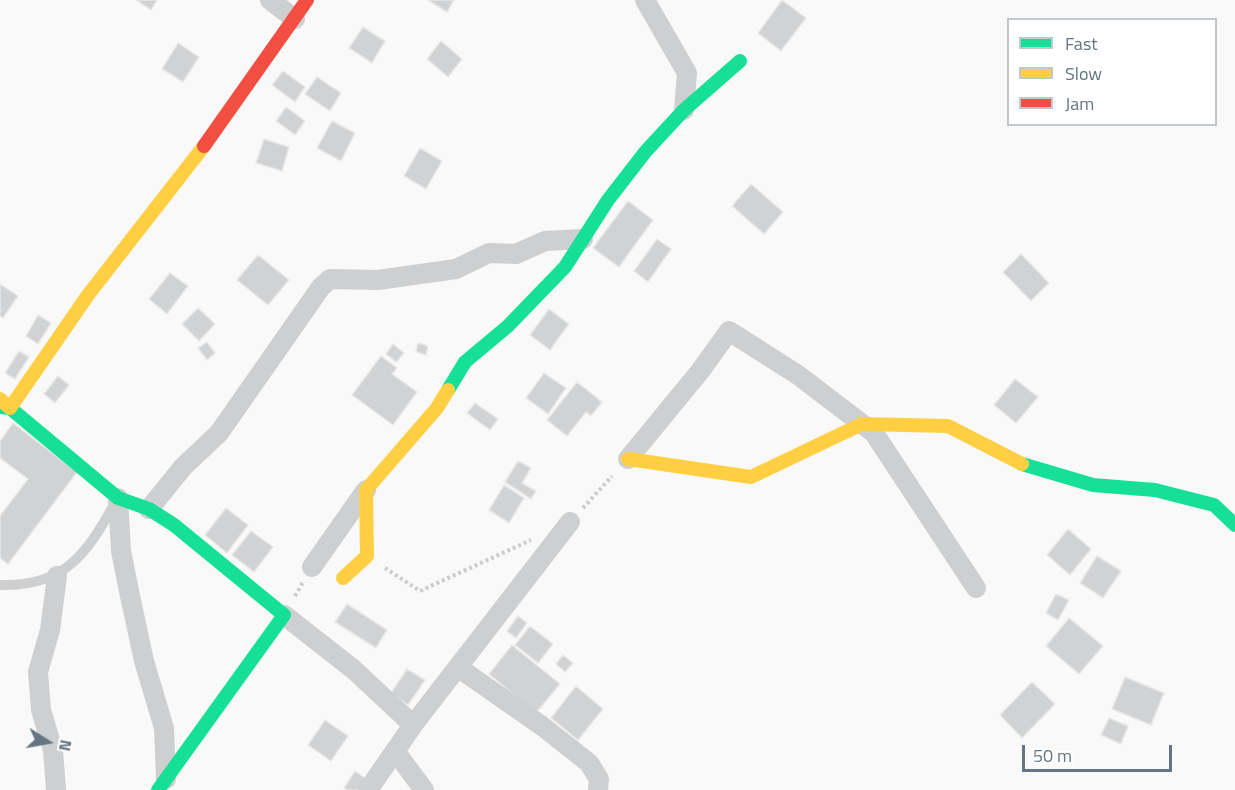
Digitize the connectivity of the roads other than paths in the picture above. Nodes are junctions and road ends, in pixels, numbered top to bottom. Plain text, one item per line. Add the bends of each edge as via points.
1 (270, 0) edge
2 (308, 0) edge
3 (645, 0) edge
4 (295, 19) junction
5 (740, 61) dead end
6 (684, 110) junction
7 (583, 238) junction
8 (3, 404) edge
9 (862, 424) junction
10 (628, 459) joint
11 (366, 490) junction
12 (118, 498) junction
13 (149, 509) junction
14 (570, 522) road end
15 (1235, 525) edge
16 (312, 567) road end
17 (57, 576) junction
18 (343, 578) dead end
19 (0, 585) edge
20 (976, 588) dead end
21 (284, 615) junction
22 (459, 668) junction
23 (413, 724) junction
24 (395, 751) junction
25 (162, 785) edge
26 (56, 790) edge
27 (368, 790) edge
28 (424, 790) edge
29 (598, 790) edge

1 - 4 street
2 - 4 street
3 - 6 street via 687,73
4 - 8 street via 199,153
5 - 6 street
6 - 7 street via 646,151
7 - 11 street via 565,267 508,326 465,362 437,408
7 - 13 street via 545,241 516,254 489,253 456,269 378,280 330,279 219,434 183,467
8 - 12 street
9 - 10 street via 752,477
9 - 10 street via 798,375 729,331
9 - 15 street via 948,426 1014,462 1093,485 1155,490 1214,505
9 - 20 street via 874,433
11 - 16 street
11 - 18 street via 367,556
12 - 13 street
12 - 17 lane via 82,555
12 - 25 street via 130,596 164,728
13 - 21 street
14 - 22 street
17 - 19 lane via 24,586
17 - 26 street via 50,630 38,672 41,710 53,750
21 - 23 street via 353,669
21 - 25 street
22 - 23 street
22 - 29 street via 589,763 599,779
23 - 24 street
24 - 27 street
24 - 28 street

